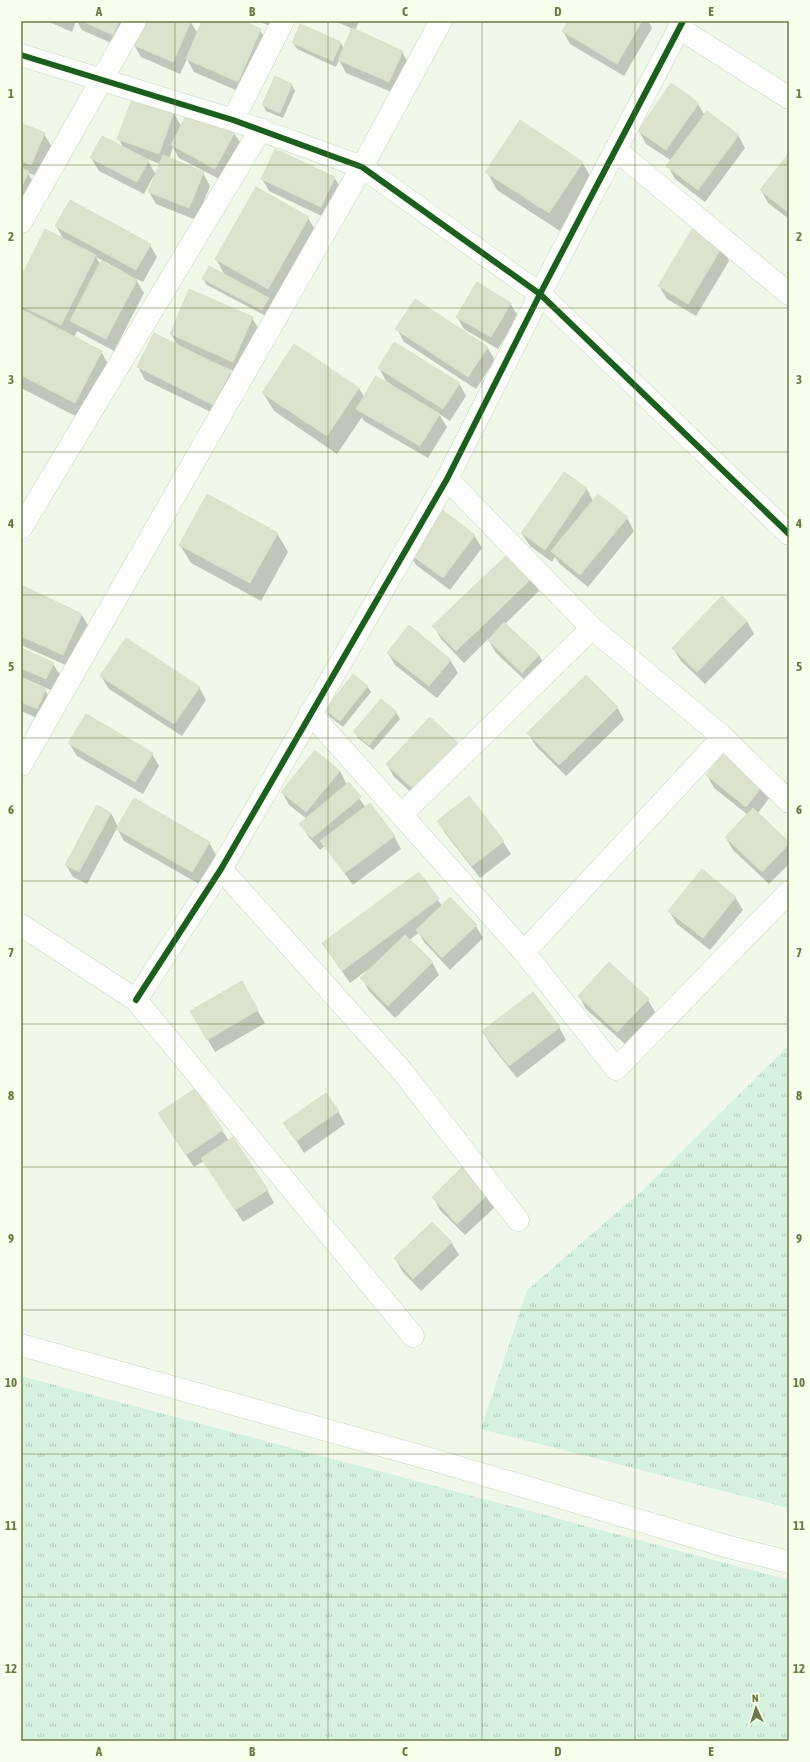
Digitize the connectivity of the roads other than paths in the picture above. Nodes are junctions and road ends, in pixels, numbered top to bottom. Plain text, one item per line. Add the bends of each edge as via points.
1 (134, 21) edge
2 (283, 21) edge
3 (441, 21) edge
4 (681, 24) edge
5 (21, 55) edge
6 (101, 79) junction
7 (789, 98) edge
8 (233, 120) junction
9 (261, 129) junction
10 (616, 150) junction
11 (362, 166) junction
12 (21, 222) edge
13 (540, 294) junction
14 (789, 294) edge
15 (447, 479) junction
16 (21, 528) edge
17 (789, 534) edge
18 (592, 628) junction
19 (310, 713) junction
20 (723, 737) junction
21 (21, 765) edge
22 (789, 802) edge
23 (402, 814) junction
24 (221, 869) junction
25 (789, 892) edge
26 (21, 925) edge
27 (524, 952) junction
28 (136, 1000) junction
29 (518, 1220) dead end
30 (413, 1336) dead end
31 (21, 1345) edge
32 (789, 1562) edge

1 - 6 street
2 - 8 street
3 - 11 street
4 - 7 street
4 - 10 street
5 - 6 street
6 - 8 street
6 - 12 street
8 - 9 street
9 - 11 street
9 - 16 street
10 - 13 street
10 - 14 street
11 - 13 street
11 - 21 street
13 - 15 street
13 - 17 street
15 - 18 street
15 - 19 street
18 - 20 street
18 - 23 street
19 - 23 street
19 - 24 street
20 - 22 street
20 - 27 street
23 - 27 street
24 - 28 street
24 - 29 street via 402,1071
25 - 27 street via 616,1069
26 - 28 street
28 - 30 street
31 - 32 street

